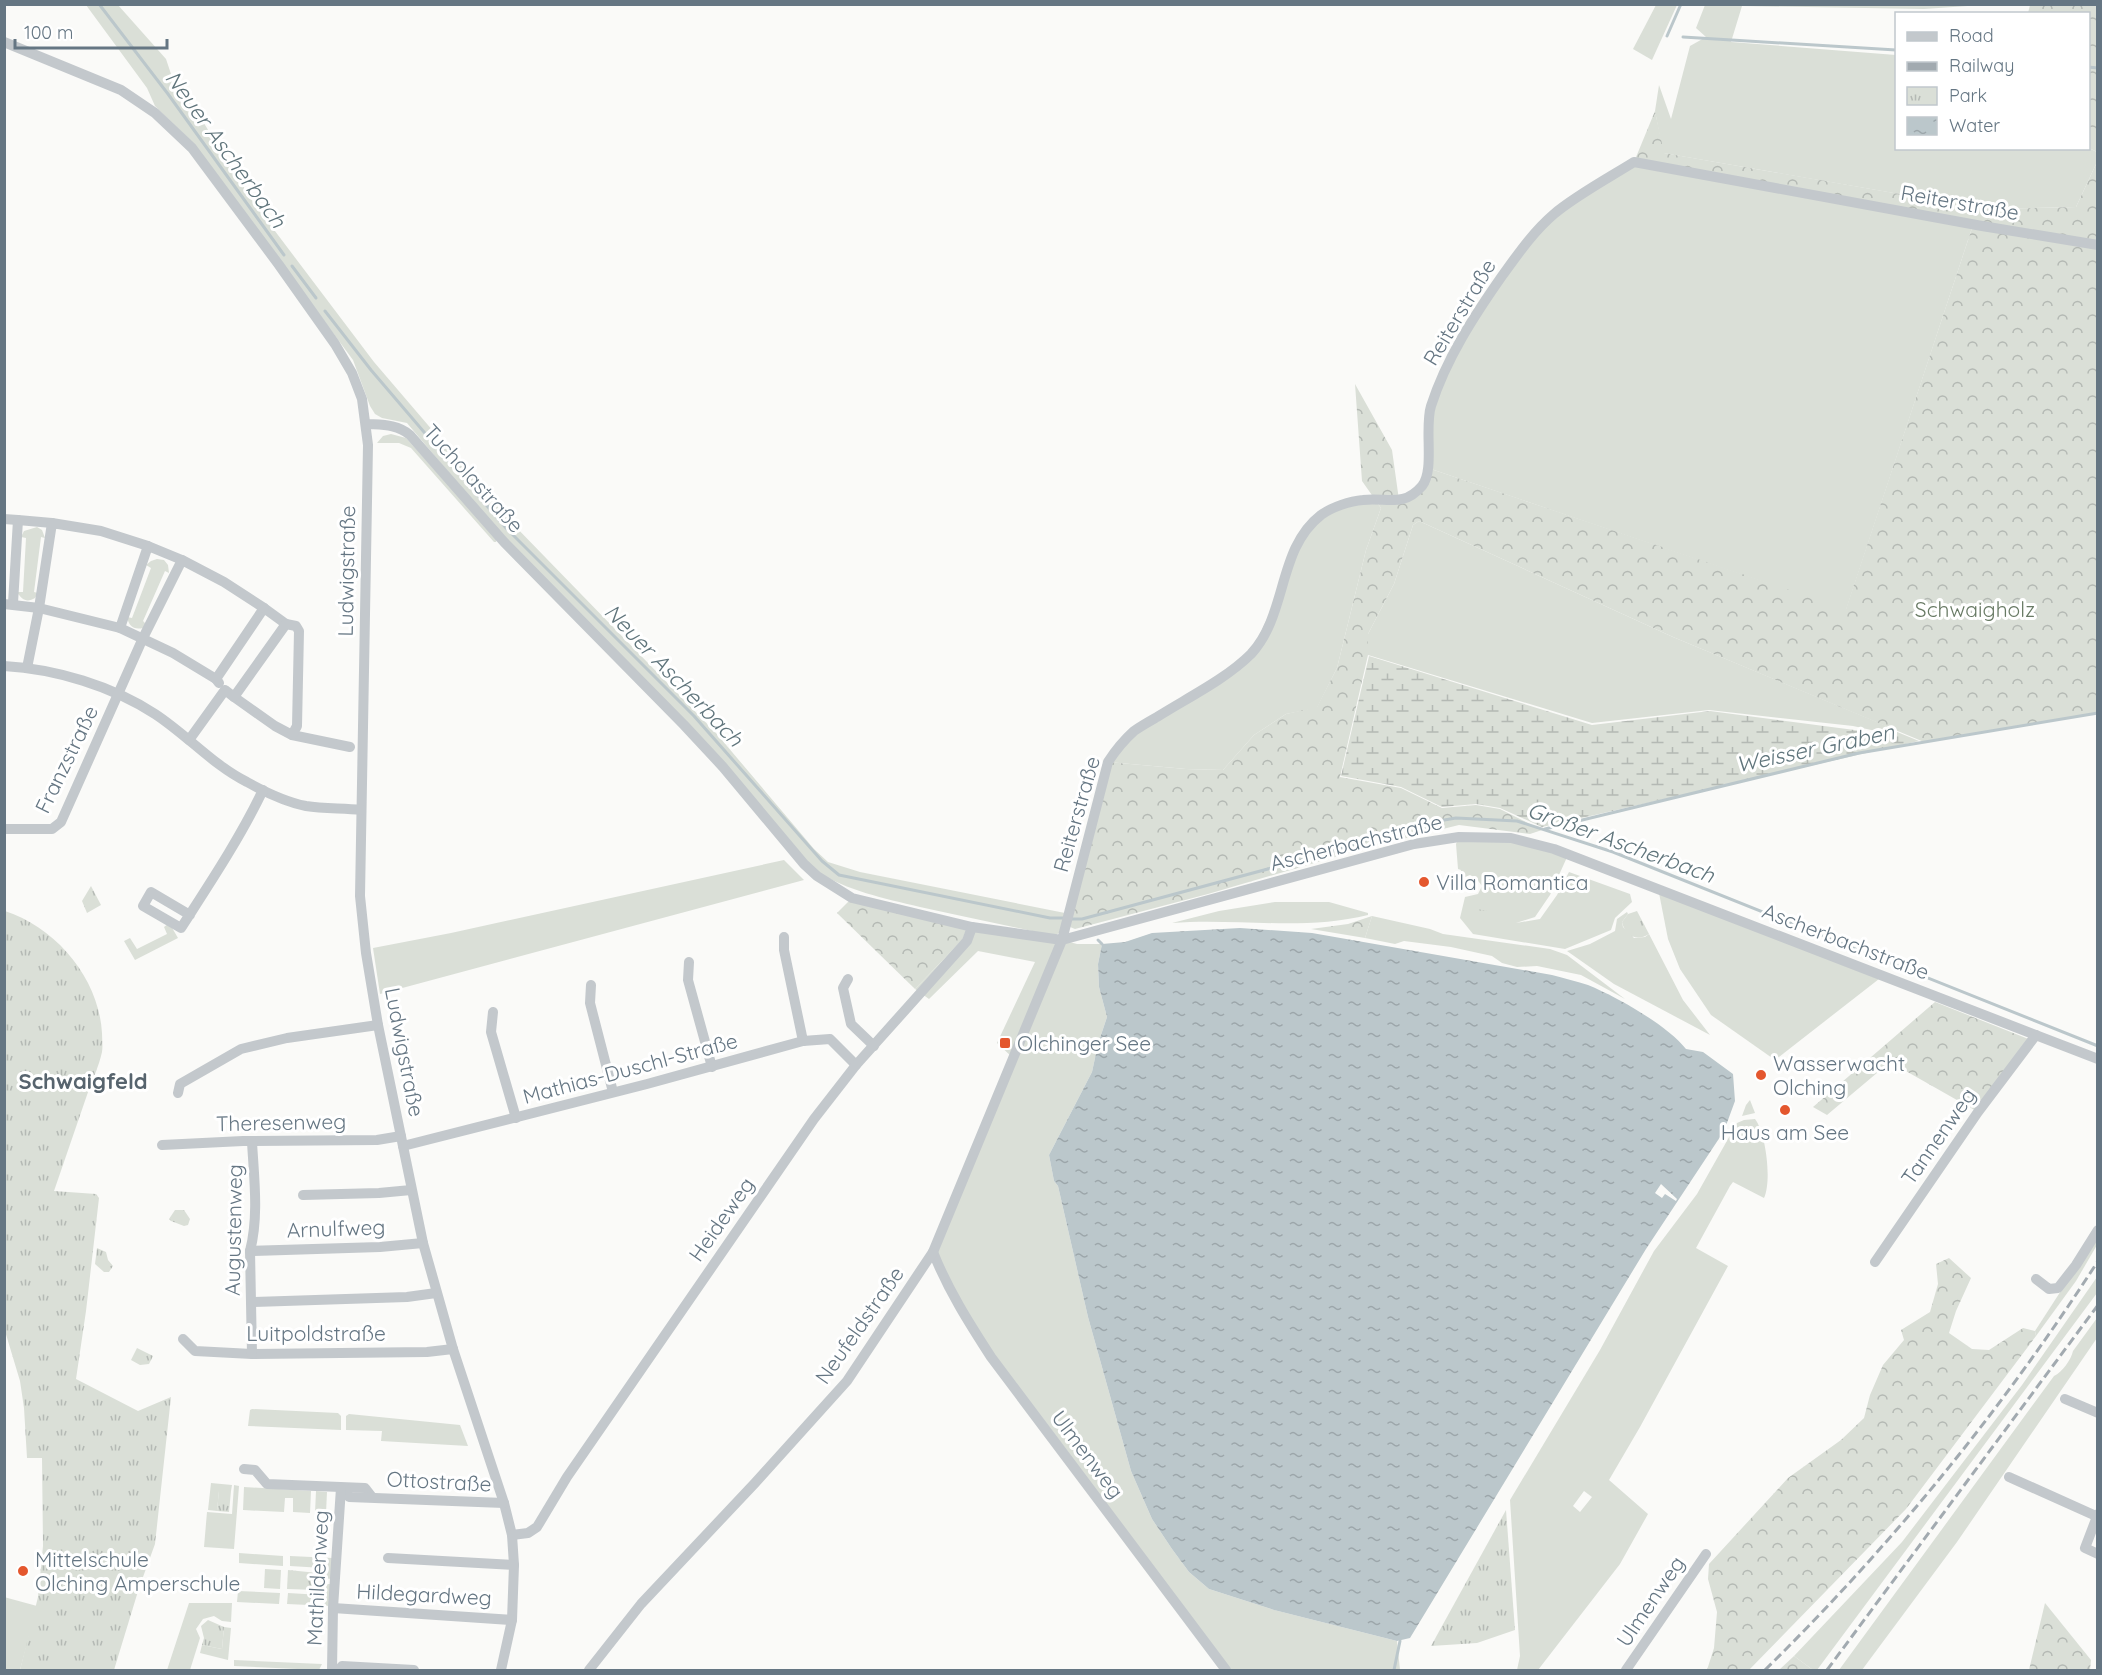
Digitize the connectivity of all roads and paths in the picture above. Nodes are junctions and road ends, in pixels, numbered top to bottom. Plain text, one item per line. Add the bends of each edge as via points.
1 (4, 42) edge
2 (2097, 245) edge
3 (367, 424) junction
4 (4, 519) edge
5 (18, 520) junction
6 (52, 523) junction
7 (148, 546) junction
8 (182, 560) junction
9 (9, 604) edge
10 (39, 608) junction
11 (264, 608) junction
12 (286, 624) junction
13 (120, 627) junction
14 (143, 638) junction
15 (4, 666) edge
16 (27, 668) junction
17 (216, 679) junction
18 (225, 690) junction
19 (118, 696) junction
20 (234, 697) junction
21 (292, 735) junction
22 (189, 740) junction
23 (350, 747) dead end
24 (263, 790) junction
25 (361, 810) junction
26 (4, 829) edge
27 (817, 876) joint
28 (190, 915) dead end
29 (972, 927) junction
30 (784, 937) dead end
31 (1062, 940) junction
32 (689, 962) dead end
33 (848, 979) dead end
34 (591, 985) dead end
35 (493, 1012) dead end
36 (378, 1025) junction
37 (2036, 1035) junction
38 (803, 1041) junction
39 (874, 1046) junction
40 (2097, 1059) edge
41 (856, 1065) junction
42 (712, 1067) junction
43 (613, 1092) junction
44 (178, 1093) dead end
45 (516, 1118) junction
46 (402, 1141) junction
47 (252, 1142) junction
48 (162, 1145) dead end
49 (411, 1190) junction
50 (303, 1195) dead end
51 (2097, 1230) edge
52 (423, 1243) junction
53 (250, 1251) junction
54 (933, 1252) junction
55 (1875, 1262) dead end
56 (2036, 1280) dead end
57 (436, 1293) junction
58 (251, 1302) junction
59 (183, 1339) dead end
60 (453, 1349) junction
61 (252, 1354) junction
62 (2065, 1399) dead end
63 (2097, 1413) edge
64 (243, 1469) dead end
65 (2009, 1477) dead end
66 (343, 1488) junction
67 (504, 1503) junction
68 (2097, 1515) edge
69 (512, 1535) junction
70 (1706, 1554) dead end
71 (2097, 1554) edge
72 (388, 1558) dead end
73 (514, 1565) junction
74 (333, 1608) junction
75 (512, 1620) junction
76 (367, 1670) edge
77 (332, 1671) edge
78 (339, 1671) edge
79 (414, 1671) edge
80 (501, 1671) edge
81 (589, 1671) edge
82 (1226, 1671) edge
83 (1626, 1671) edge

1 - 3 street via 121,90 155,113 192,148 335,344 359,390
2 - 31 street, Reiterstraße via 1634,162 1556,212 1529,238 1476,313 1440,381 1430,409 1428,468 1424,483 1415,494 1392,501 1364,500 1322,514 1303,532 1292,555 1276,612 1251,654 1135,731 1117,748 1108,762
3 - 25 street, Ludwigstraße
3 - 27 street, Tucholastraße via 404,429 416,441 504,542 692,733
4 - 5 street
5 - 6 street
5 - 9 street
6 - 7 street via 101,531
6 - 10 street
7 - 8 street
7 - 13 street
8 - 11 street
8 - 14 street, Franzstraße
9 - 10 street
10 - 13 street
10 - 16 street
11 - 12 street
11 - 17 street
12 - 20 street
12 - 21 street via 299,631 297,726
13 - 14 street
14 - 17 street
14 - 19 street, Franzstraße
15 - 16 street
16 - 19 street via 62,675
17 - 18 street
18 - 20 street
18 - 22 street
19 - 22 street via 156,715
19 - 26 street, Franzstraße via 61,822 52,829
20 - 21 street
21 - 23 street
22 - 24 street via 221,766
24 - 25 street via 307,806
24 - 28 street
25 - 36 street, Ludwigstraße via 360,896
27 - 29 street, Ascherbachstraße via 852,898
29 - 31 street, Ascherbachstraße
29 - 39 street, Heideweg via 967,941
30 - 38 street
31 - 37 street, Ascherbachstraße via 1414,844 1460,837 1511,838 1554,849
31 - 54 street, Neufeldstraße
32 - 42 street via 688,980
33 - 39 street via 843,988 851,1024
34 - 43 street via 590,1003
35 - 45 street via 491,1032
36 - 44 street via 241,1049 180,1084
36 - 46 street, Ludwigstraße
37 - 40 street, Ascherbachstraße
37 - 55 street, Tannenweg
38 - 41 street, Mathias-Duschl-Straße via 830,1038
38 - 42 street, Mathias-Duschl-Straße
39 - 41 street, Heideweg
41 - 69 street, Heideweg via 808,1127 567,1477 537,1527
42 - 43 street, Mathias-Duschl-Straße
43 - 45 street, Mathias-Duschl-Straße
45 - 46 street, Mathias-Duschl-Straße
46 - 47 street, Theresenweg
46 - 49 street, Ludwigstraße
47 - 48 street, Theresenweg
47 - 53 street, Augustenweg via 255,1195
49 - 50 street
49 - 52 street, Ludwigstraße
51 - 56 street via 2058,1287 2049,1289
52 - 53 street, Arnulfweg
52 - 57 street, Ludwigstraße
53 - 58 street, Augustenweg
54 - 81 street, Neufeldstraße via 847,1381 641,1604
54 - 82 street, Ulmenweg via 944,1281 991,1357
57 - 58 street
57 - 60 street, Ludwigstraße
58 - 61 street, Augustenweg
59 - 61 street, Luitpoldstraße via 195,1351
60 - 61 street, Luitpoldstraße
60 - 67 street, Ludwigstraße
62 - 63 street
64 - 66 street, Ottostraße via 255,1470 267,1484
65 - 68 street
66 - 67 street, Ottostraße via 350,1497
66 - 74 street, Mathildenweg
67 - 69 street, Ludwigstraße
68 - 71 street via 2085,1548
69 - 73 street, Ludwigstraße
70 - 83 street, Ulmenweg
72 - 73 street
73 - 75 street, Ludwigstraße
74 - 75 street, Hildegardweg
74 - 77 street, Mathildenweg
75 - 80 street, Ludwigstraße
76 - 78 street via 342,1666
76 - 79 street

